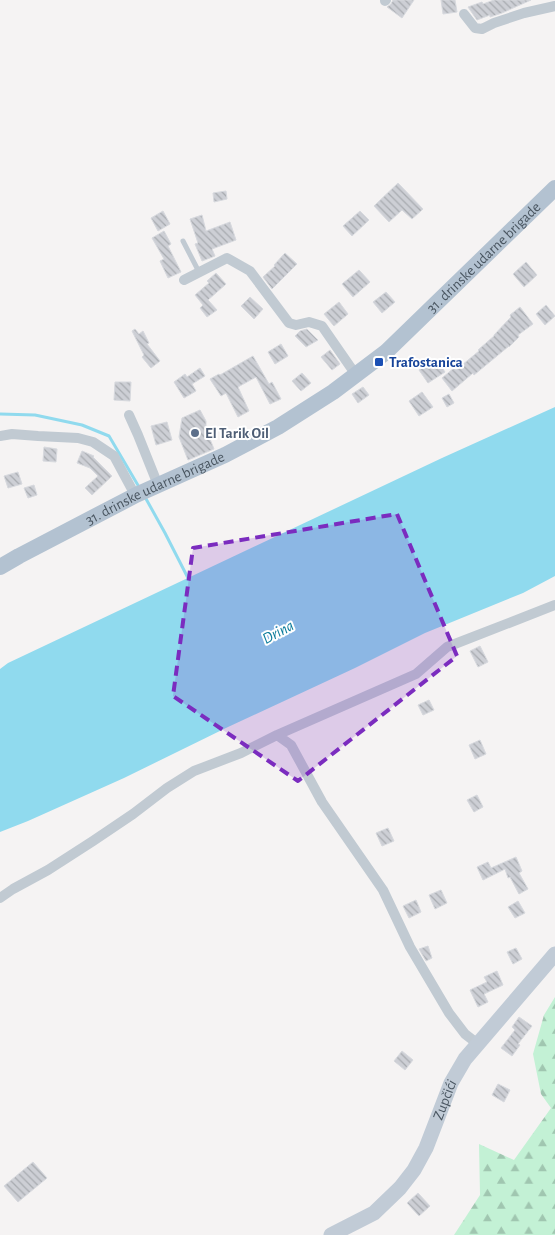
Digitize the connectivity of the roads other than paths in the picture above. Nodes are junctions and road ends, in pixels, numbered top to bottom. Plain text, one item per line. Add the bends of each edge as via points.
1 (555, 6) edge
2 (464, 14) dead end
3 (555, 188) edge
4 (183, 241) dead end
5 (200, 272) junction
6 (184, 280) dead end
7 (356, 375) junction
8 (129, 415) dead end
9 (0, 436) edge
10 (144, 492) junction
11 (0, 567) edge
12 (555, 605) edge
13 (277, 734) junction
14 (0, 898) edge
15 (555, 954) edge
16 (478, 1044) junction
17 (331, 1235) edge

1 - 2 street via 524,13 482,29 475,28
3 - 7 main road, 31. drinske udarne brigade via 386,352
4 - 5 lane
5 - 6 street
5 - 7 street via 227,258 250,271 288,323 296,326 309,322 322,326
7 - 10 main road, 31. drinske udarne brigade via 278,427
8 - 10 street via 138,435
9 - 10 street via 78,438 93,442 114,456
10 - 11 main road, 31. drinske udarne brigade
12 - 13 street via 447,647 416,674
13 - 14 street via 241,753 194,771 93,842
13 - 16 street via 291,745 322,802 384,890 410,947 449,1013 465,1034
15 - 16 main road, Zupčići
16 - 17 main road, Zupčići via 451,1083 414,1170 374,1213

